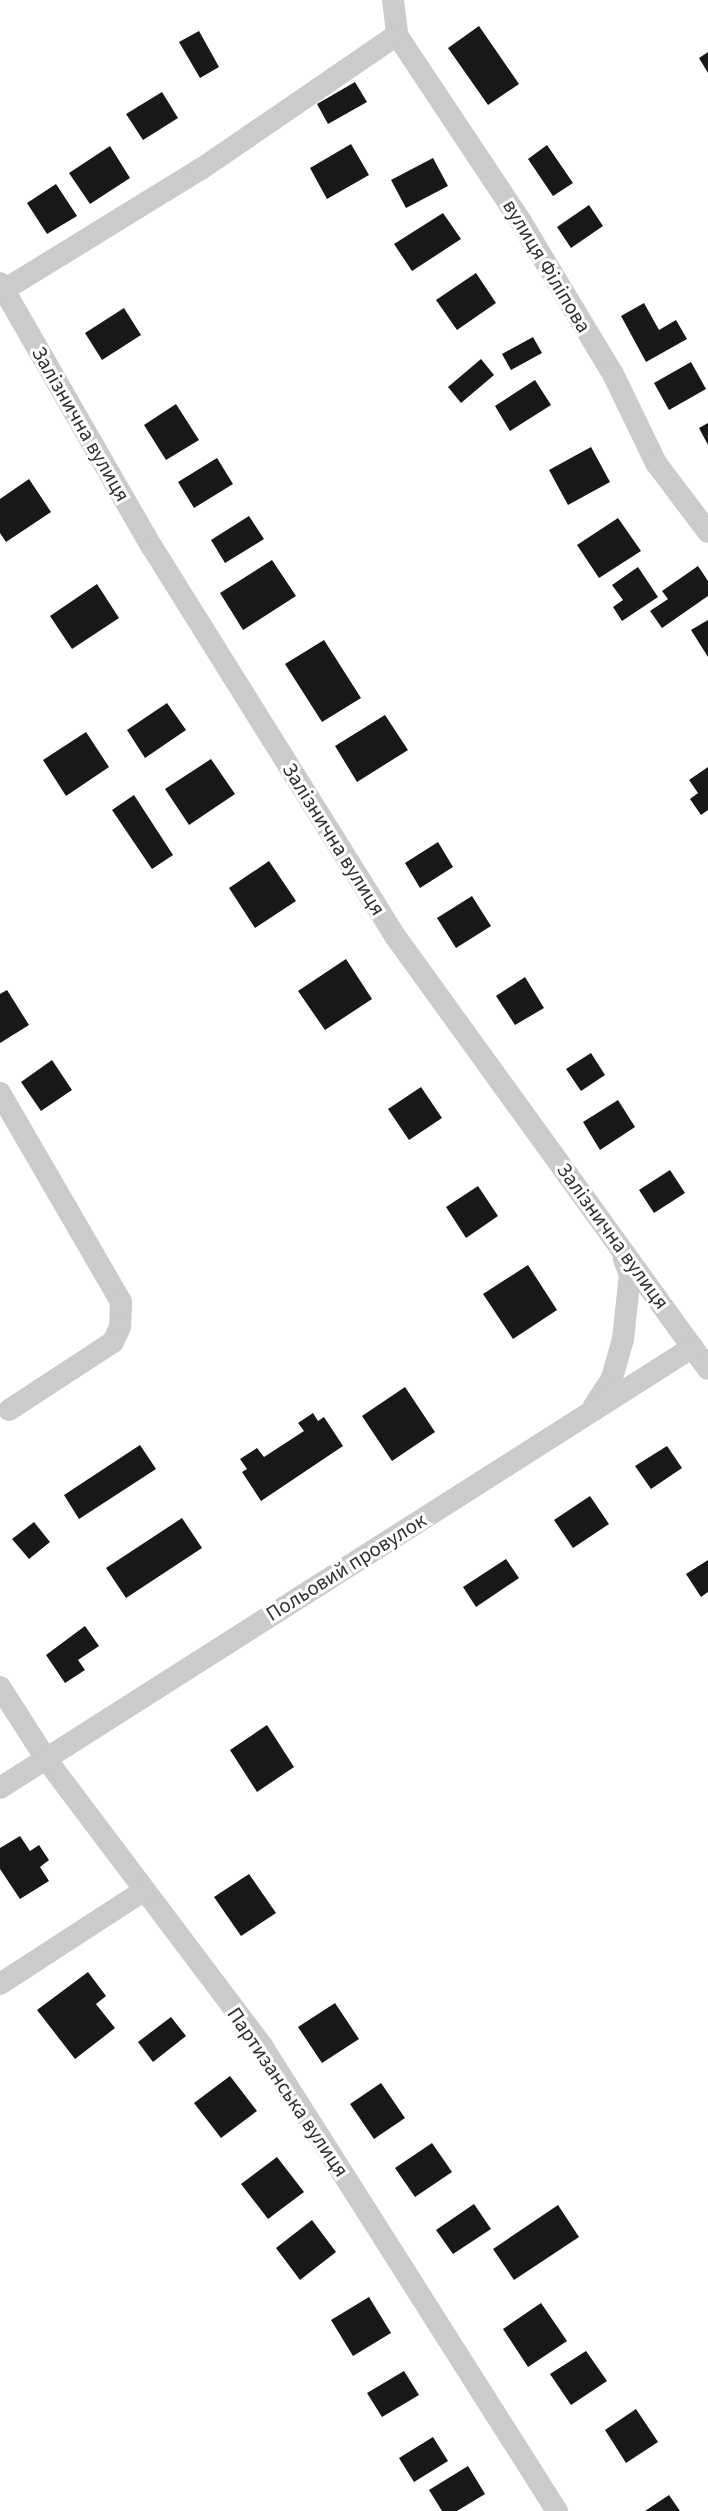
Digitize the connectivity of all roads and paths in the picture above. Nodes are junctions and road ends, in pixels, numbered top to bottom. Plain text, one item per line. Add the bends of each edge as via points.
1 (393, 0) edge
2 (397, 36) junction
3 (2, 286) edge
4 (708, 532) edge
5 (0, 1094) edge
6 (615, 1238) junction
7 (693, 1347) junction
8 (708, 1369) edge
9 (3, 1408) edge
10 (590, 1412) junction
11 (0, 1687) edge
12 (46, 1759) junction
13 (0, 1788) edge
14 (143, 1891) junction
15 (0, 1984) edge
16 (557, 2511) edge

1 - 2 street, вулиця Філіпова
2 - 3 street via 201,170
2 - 4 street, вулиця Філіпова via 520,220 613,374 656,463
3 - 6 street, Залізнична вулиця via 152,547 395,936
5 - 9 street via 121,1302 120,1327 113,1342
6 - 7 street, Залізнична вулиця
6 - 10 street via 630,1275 630,1305 612,1378
7 - 8 street, Залізнична вулиця
7 - 10 street, Польовий провулок
10 - 12 street, Польовий провулок
11 - 12 street, Партизанська вулиця
12 - 13 street, Польовий провулок
12 - 14 street, Партизанська вулиця
14 - 15 street
14 - 16 street, Партизанська вулиця via 262,2046

